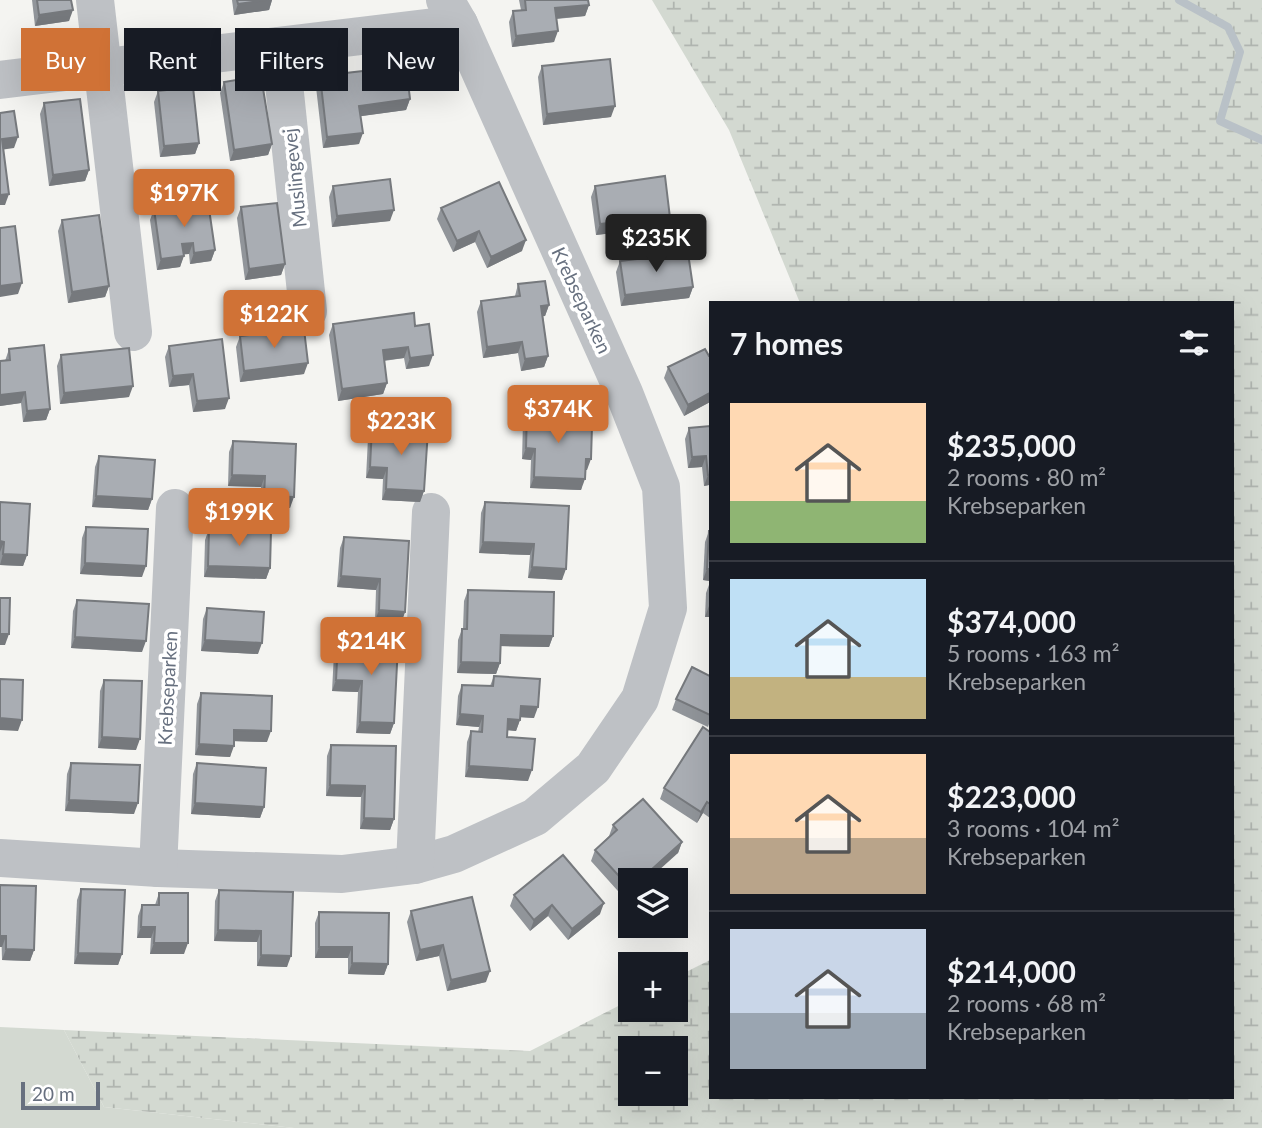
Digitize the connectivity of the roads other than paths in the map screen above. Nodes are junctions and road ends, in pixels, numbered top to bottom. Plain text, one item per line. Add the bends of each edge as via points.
1 (95, 0) edge
2 (452, 12) edge
3 (98, 28) edge
4 (348, 33) edge
5 (235, 51) edge
6 (110, 66) edge
7 (21, 77) edge
8 (0, 80) edge
9 (106, 91) edge
10 (285, 91) edge
11 (308, 311) dead end
12 (133, 332) dead end
13 (175, 508) dead end
14 (432, 512) dead end
15 (0, 858) edge
16 (415, 865) junction
17 (158, 868) junction

1 - 3 street
2 - 4 street
2 - 16 street, Krebseparken via 624,393 661,487 668,608 639,699 593,768 535,817 454,854
5 - 6 street
7 - 8 street
9 - 12 street
10 - 11 street, Muslingevej
13 - 17 street, Krebseparken
14 - 16 street
15 - 17 street, Krebseparken
16 - 17 street, Krebseparken via 342,874

